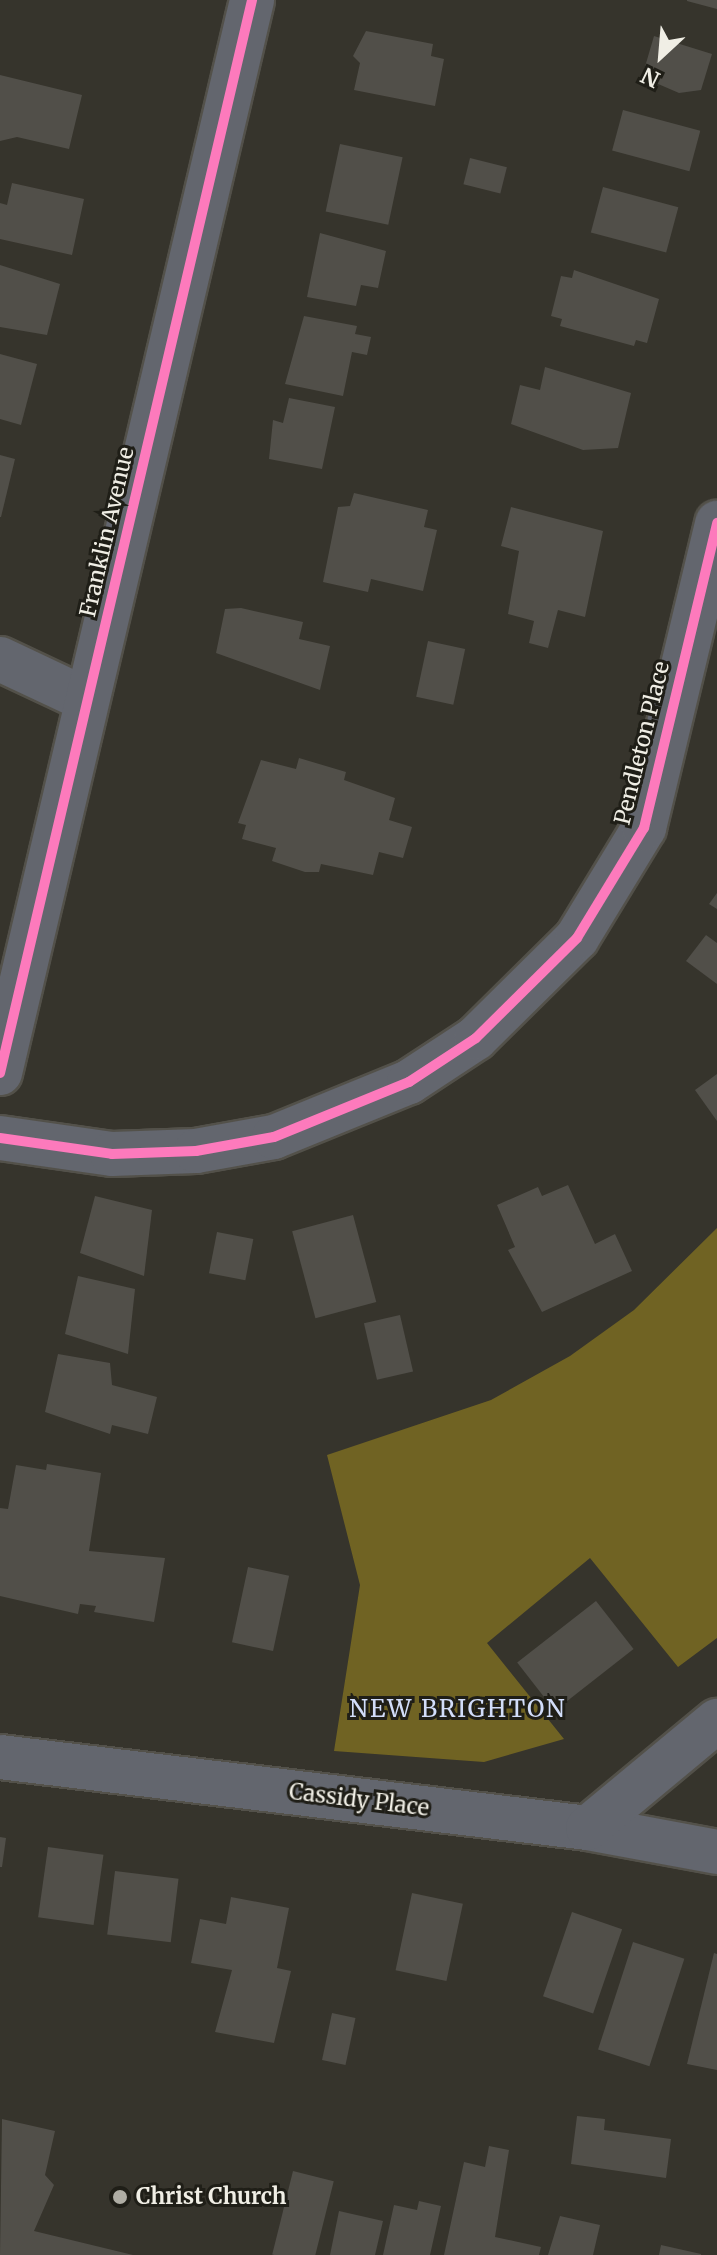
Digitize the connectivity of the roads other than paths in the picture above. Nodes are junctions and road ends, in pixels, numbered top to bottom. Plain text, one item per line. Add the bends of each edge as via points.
1 (252, 0) edge
2 (717, 523) edge
3 (0, 659) edge
4 (87, 700) junction
5 (0, 1073) edge
6 (0, 1138) edge
7 (717, 1721) edge
8 (0, 1757) edge
9 (588, 1828) junction
10 (717, 1852) edge

1 - 4 street, Franklin Avenue
2 - 6 street, Pendleton Place via 644,828 577,938 476,1038 409,1082 274,1137 196,1151 112,1154
3 - 4 street
4 - 5 street, Franklin Avenue
7 - 9 street
8 - 9 street, Cassidy Place
9 - 10 street, Cassidy Place

